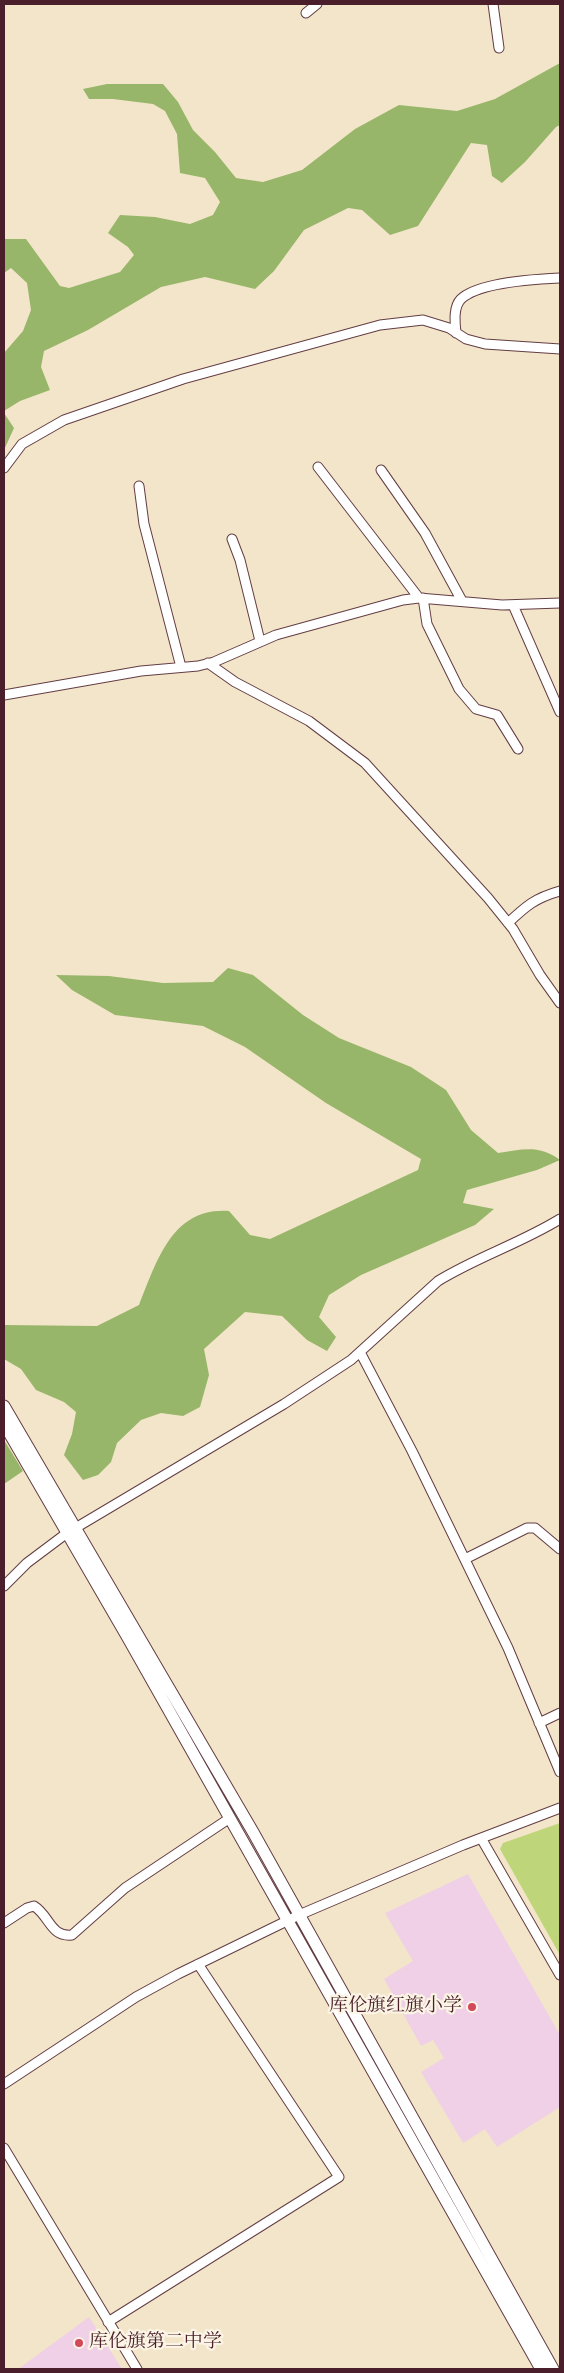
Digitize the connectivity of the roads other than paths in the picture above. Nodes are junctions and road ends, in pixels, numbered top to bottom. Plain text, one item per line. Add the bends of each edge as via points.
1 (317, 4) edge
2 (493, 4) edge
3 (306, 14) dead end
4 (499, 48) dead end
5 (560, 278) edge
6 (456, 333) junction
7 (560, 349) edge
8 (318, 467) dead end
9 (4, 468) edge
10 (380, 470) dead end
11 (139, 486) dead end
12 (232, 539) dead end
13 (421, 598) junction
14 (462, 601) junction
15 (560, 603) edge
16 (513, 605) junction
17 (260, 641) junction
18 (208, 663) junction
19 (180, 668) junction
20 (4, 695) edge
21 (560, 712) edge
22 (518, 749) dead end
23 (560, 891) edge
24 (508, 923) junction
25 (560, 1003) edge
26 (560, 1219) edge
27 (360, 1352) junction
28 (4, 1406) edge
29 (4, 1424) edge
30 (71, 1531) junction
31 (560, 1549) edge
32 (465, 1559) junction
33 (4, 1586) edge
34 (560, 1713) edge
35 (539, 1723) junction
36 (560, 1772) edge
37 (560, 1808) edge
38 (230, 1818) junction
39 (481, 1838) junction
40 (299, 1916) junction
41 (288, 1921) junction
42 (4, 1923) edge
43 (198, 1964) junction
44 (560, 1975) edge
45 (4, 2084) edge
46 (4, 2148) edge
47 (108, 2322) junction
48 (137, 2369) edge
49 (542, 2369) edge
50 (553, 2369) edge

1 - 3 street
2 - 4 street
5 - 6 street via 472,292 461,299 456,308
6 - 7 street via 485,344
6 - 9 street via 423,320 380,325 183,379 64,420 22,444
8 - 13 street
10 - 14 street via 425,533
11 - 19 street via 144,524
12 - 17 street
13 - 14 street
13 - 17 street via 303,626
13 - 22 street via 427,624 459,689 476,709 497,715
14 - 16 street
15 - 16 street
16 - 21 street
17 - 18 street
18 - 19 street
18 - 24 street via 235,682 309,721 365,763
19 - 20 street
23 - 24 street via 541,896 528,904
24 - 25 street
26 - 27 street via 438,1281
27 - 30 street via 292,1399
27 - 32 street
28 - 30 main road
29 - 30 main road
30 - 33 street via 27,1563
30 - 38 main road
30 - 40 main road
31 - 32 street via 535,1528 527,1528
32 - 35 street via 508,1648
34 - 35 street
35 - 36 street
37 - 39 street
38 - 41 main road
38 - 42 street via 125,1888 72,1935 57,1933 34,1906
39 - 40 street
39 - 44 street
40 - 41 street
40 - 50 main road
41 - 43 street
41 - 49 main road
43 - 45 street via 136,1997
43 - 47 street via 339,2177
46 - 47 street
47 - 48 street

